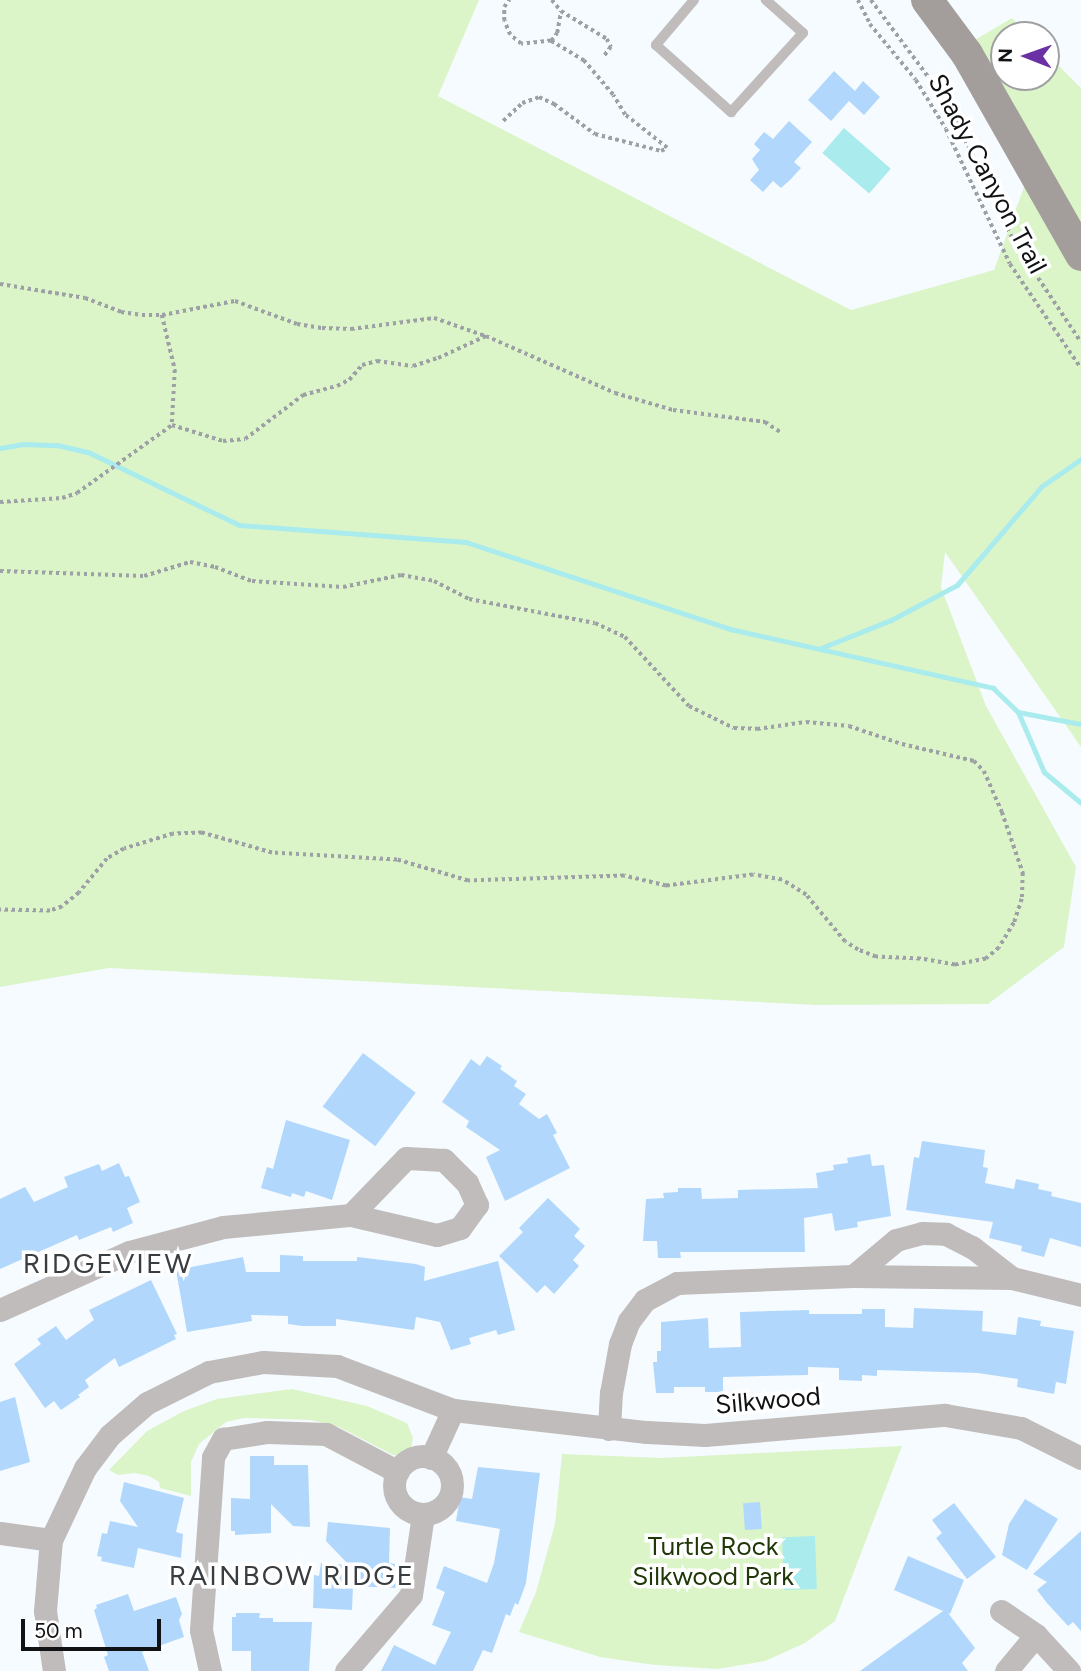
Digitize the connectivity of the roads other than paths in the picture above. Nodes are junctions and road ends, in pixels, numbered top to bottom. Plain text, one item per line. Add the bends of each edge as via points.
1 (694, 0) edge
2 (766, 0) edge
3 (927, 0) edge
4 (1081, 255) edge
5 (351, 1215) junction
6 (853, 1276) junction
7 (1012, 1278) junction
8 (1081, 1295) edge
9 (1, 1312) edge
10 (453, 1410) junction
11 (609, 1429) junction
12 (431, 1458) junction
13 (1081, 1458) edge
14 (398, 1472) junction
15 (423, 1515) junction
16 (0, 1533) edge
17 (51, 1540) junction
18 (1001, 1611) dead end
19 (1036, 1635) junction
20 (54, 1671) edge
21 (210, 1671) edge
22 (346, 1671) edge
23 (1006, 1671) edge
24 (1069, 1671) edge

1 - 2 lane via 656,45 731,112 803,33
3 - 4 street via 967,54
5 - 5 street via 406,1158 444,1160 467,1183 477,1205 460,1228 438,1235
5 - 9 street via 223,1227 142,1249 60,1281
6 - 7 street
6 - 7 street via 896,1240 922,1233 946,1234 972,1247
6 - 11 street via 677,1283 645,1300 629,1321 621,1344
7 - 8 street
10 - 11 street, Silkwood
10 - 12 street
10 - 17 street, Silkwood via 337,1366 263,1362 209,1372 147,1403 110,1435 85,1468
11 - 13 street, Silkwood via 705,1435 945,1415 1021,1428
12 - 14 street via 412,1459
12 - 15 street via 451,1476 451,1494 440,1509
14 - 15 street via 399,1501
14 - 21 street via 326,1434 267,1432 223,1439 213,1457 201,1630
15 - 22 street via 411,1595
16 - 17 street
17 - 20 street via 45,1611
18 - 19 street
19 - 23 street
19 - 24 street

